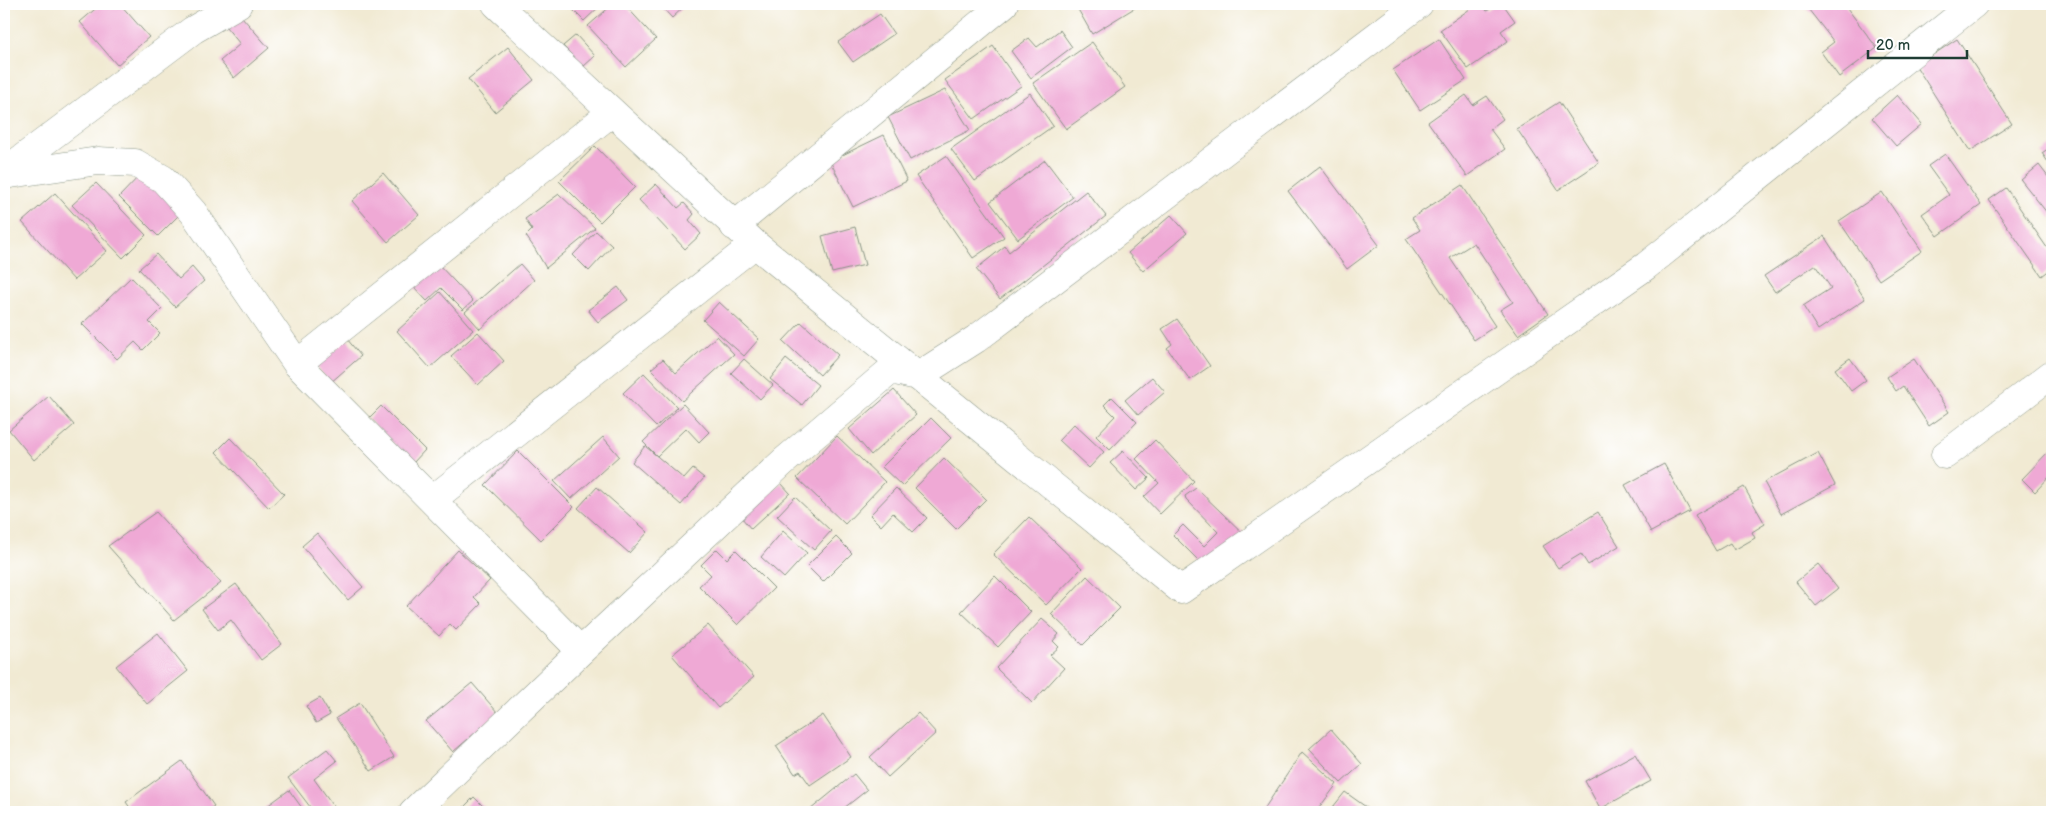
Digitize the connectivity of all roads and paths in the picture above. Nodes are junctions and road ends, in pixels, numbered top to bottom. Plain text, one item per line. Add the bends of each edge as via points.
1 (238, 4) edge
2 (496, 4) edge
3 (1004, 4) edge
4 (1419, 4) edge
5 (1974, 4) edge
6 (612, 112) junction
7 (4, 173) edge
8 (734, 226) junction
9 (754, 244) junction
10 (297, 364) junction
11 (2052, 374) edge
12 (918, 376) junction
13 (1945, 454) dead end
14 (432, 500) junction
15 (580, 651) junction
16 (413, 812) edge

1 - 7 street via 193,30
2 - 6 street
3 - 8 street
4 - 12 street via 976,339
5 - 12 street via 1646,266 1181,590
6 - 8 street
6 - 10 street
7 - 10 street via 98,161 135,164 163,180 193,212
8 - 9 street
9 - 12 street
9 - 14 street
10 - 14 street
11 - 13 street
12 - 15 street via 891,370 783,462
14 - 15 street
15 - 16 street

